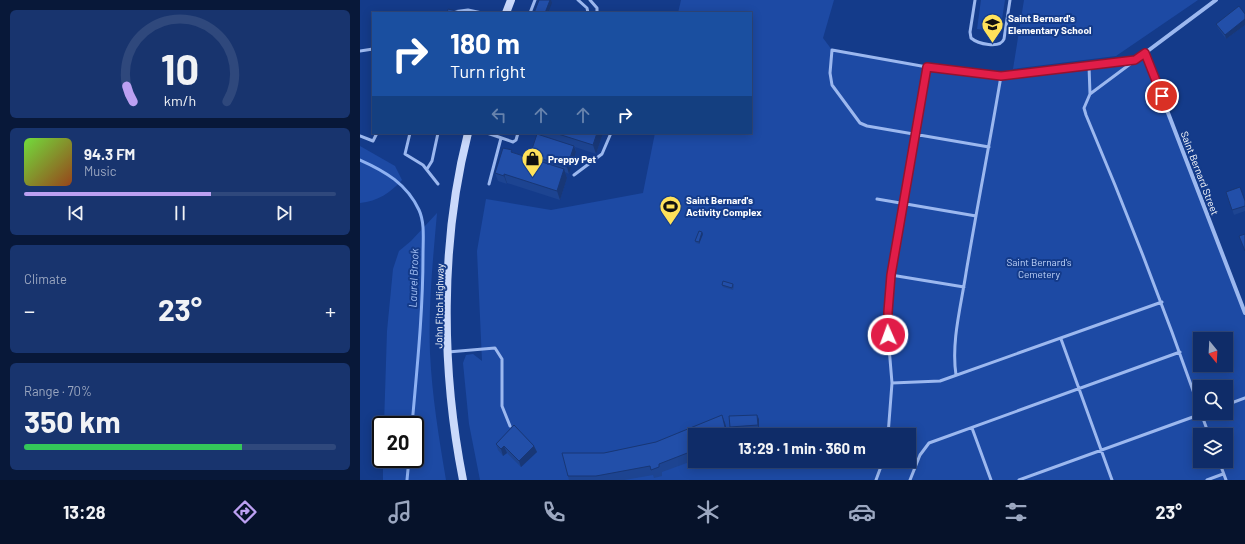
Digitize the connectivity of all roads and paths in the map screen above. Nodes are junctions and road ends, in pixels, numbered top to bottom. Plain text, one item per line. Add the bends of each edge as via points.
1 (511, 0) edge
2 (535, 0) edge
3 (578, 0) edge
4 (590, 0) edge
5 (975, 0) edge
6 (1010, 0) edge
7 (1216, 0) edge
8 (453, 12) edge
9 (477, 12) edge
10 (506, 12) edge
11 (530, 12) edge
12 (588, 12) edge
13 (597, 12) edge
14 (372, 49) edge
15 (360, 51) edge
16 (1145, 53) junction
17 (1135, 60) junction
18 (1089, 66) junction
19 (927, 67) junction
20 (1001, 76) junction
21 (1090, 94) junction
22 (376, 134) edge
23 (410, 134) edge
24 (438, 134) edge
25 (466, 134) edge
26 (490, 134) edge
27 (518, 134) edge
28 (611, 134) edge
29 (916, 134) junction
30 (360, 136) edge
31 (501, 138) junction
32 (989, 147) junction
33 (427, 169) junction
34 (574, 176) dead end
35 (438, 184) dead end
36 (489, 184) dead end
37 (877, 199) dead end
38 (904, 204) junction
39 (976, 216) junction
40 (891, 275) junction
41 (964, 287) junction
42 (1162, 302) junction
43 (1245, 313) edge
44 (1061, 340) junction
45 (448, 352) junction
46 (1180, 352) junction
47 (956, 375) junction
48 (892, 383) junction
49 (1079, 389) junction
50 (1193, 390) edge
51 (1245, 398) edge
52 (1233, 402) edge
53 (1193, 416) edge
54 (510, 426) dead end
55 (889, 428) edge
56 (972, 428) junction
57 (1100, 450) junction
58 (880, 468) edge
59 (1221, 468) edge
60 (1223, 474) junction
61 (463, 480) edge
62 (876, 480) edge
63 (910, 480) edge
64 (991, 480) edge
65 (1019, 480) edge
66 (1112, 480) edge
67 (1207, 480) edge
68 (1226, 480) edge

1 - 10 main road
2 - 11 lane
3 - 12 lane via 588,8
4 - 13 lane via 597,8
5 - 6 lane via 971,38 977,42 996,45 1004,39
7 - 16 street
8 - 9 lane
14 - 15 lane
16 - 17 lane
16 - 43 street, Saint Bernard Street
17 - 18 lane
17 - 21 lane
18 - 20 lane
18 - 21 lane
19 - 20 lane
19 - 29 lane
19 - 29 lane via 832,50 832,85 860,123
20 - 32 lane
21 - 42 lane via 1084,108 1086,115
22 - 30 lane via 373,141
23 - 33 lane via 405,154
24 - 33 lane via 432,161
25 - 45 main road, John Fitch Highway via 454,203 448,273
26 - 31 lane
27 - 31 lane via 514,142
28 - 34 lane via 602,154
29 - 32 lane
29 - 38 lane
31 - 36 lane
32 - 39 lane
33 - 35 lane
37 - 38 lane
38 - 39 lane
38 - 40 lane
39 - 41 lane
40 - 41 lane
40 - 48 lane via 887,323
41 - 47 lane via 956,339
42 - 44 lane
42 - 46 lane
44 - 47 lane
44 - 49 lane
45 - 54 lane via 495,348 499,352 502,359 502,406
45 - 61 main road, John Fitch Highway via 456,444
46 - 49 lane
46 - 50 lane
47 - 48 lane via 931,382
48 - 55 lane
49 - 56 lane
49 - 57 lane
51 - 52 lane
53 - 57 lane
56 - 63 lane via 923,448
56 - 64 lane
57 - 65 lane
57 - 66 lane
58 - 62 lane
59 - 60 lane
60 - 67 lane
60 - 68 lane

